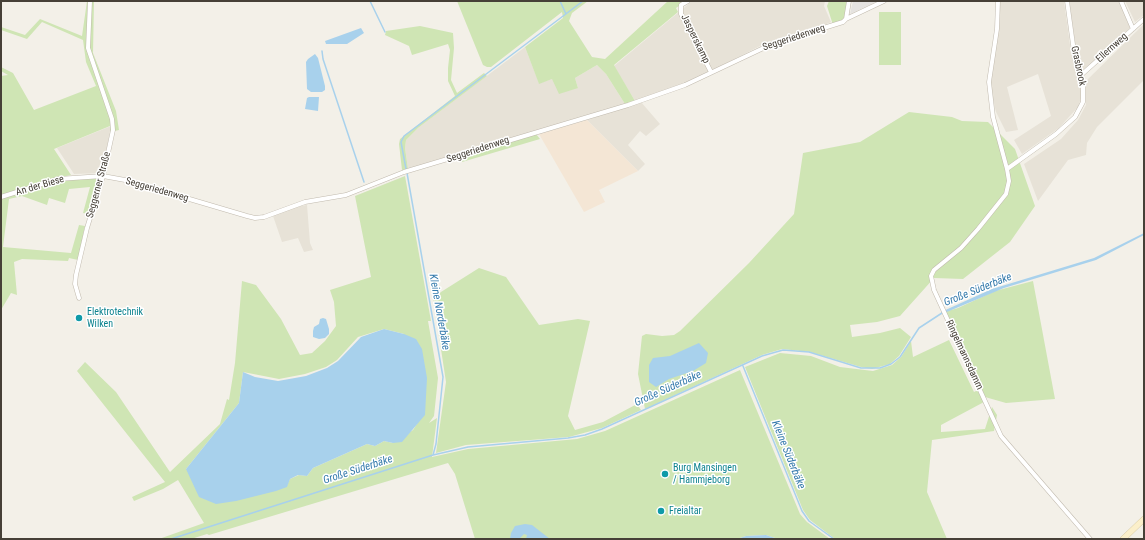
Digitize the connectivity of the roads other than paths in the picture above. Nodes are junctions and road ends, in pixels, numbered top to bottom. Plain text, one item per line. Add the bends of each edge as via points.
1 (90, 1) edge
2 (688, 1) edge
3 (849, 1) edge
4 (884, 1) edge
5 (998, 1) edge
6 (1067, 1) edge
7 (1122, 1) edge
8 (846, 19) junction
9 (1144, 19) edge
10 (1133, 29) junction
11 (711, 72) junction
12 (1080, 76) junction
13 (1007, 168) junction
14 (104, 176) junction
15 (1, 197) edge
16 (79, 298) dead end
17 (1144, 519) edge
18 (1090, 539) edge
19 (1124, 539) edge

1 - 14 street, Seggerner Straße via 88,48 112,118 113,130
2 - 11 street, Jasperskamp via 681,5 681,14
3 - 8 street
4 - 8 street, Seggeriedenweg
5 - 13 street, Ringelmannsdamm via 989,82 993,117
6 - 12 street, Grasbrook via 1075,59
7 - 10 street
8 - 11 street, Seggeriedenweg via 827,28 772,44
9 - 10 street, Ellernweg
10 - 12 street, Ellernweg
11 - 14 street, Seggeriedenweg via 685,85 628,105 406,171 346,195 305,202 275,214 254,218
12 - 13 street, Grasbrook via 1084,96 1075,117 1056,134
13 - 18 street, Ringelmannsdamm via 1009,181 1004,198 961,248 934,270 931,276 934,290 1001,436
14 - 15 street, An der Biese via 58,178
14 - 16 street, Seggerner Straße via 87,228 76,275 75,284
17 - 19 main road

